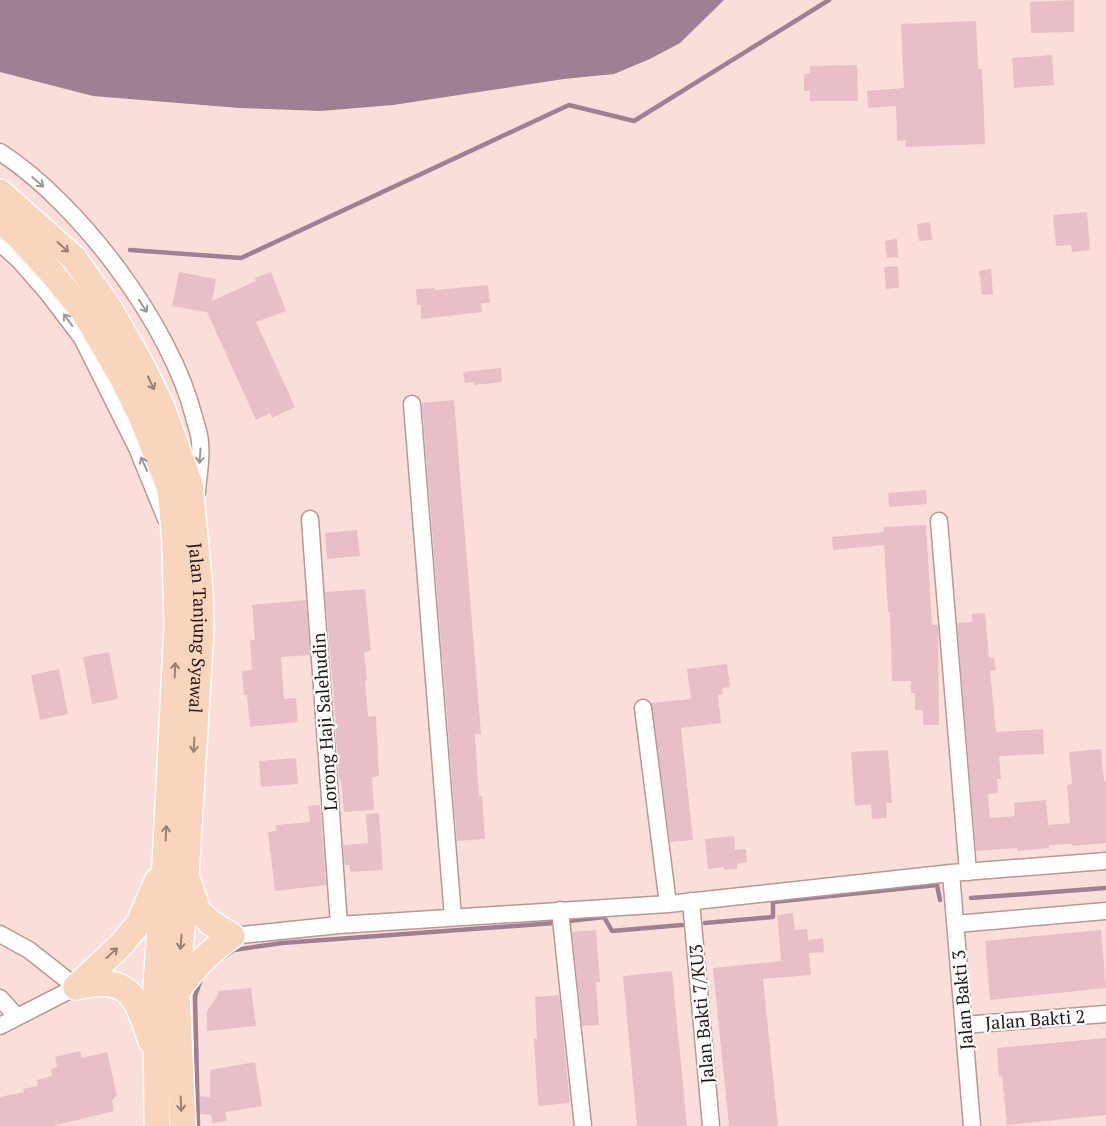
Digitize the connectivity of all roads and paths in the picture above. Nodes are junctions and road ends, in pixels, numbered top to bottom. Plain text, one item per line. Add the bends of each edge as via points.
1 (0, 152) edge
2 (0, 192) edge
3 (0, 221) edge
4 (0, 243) edge
5 (412, 404) dead end
6 (162, 440) junction
7 (310, 519) dead end
8 (939, 521) dead end
9 (185, 536) junction
10 (643, 708) dead end
11 (1106, 861) edge
12 (165, 864) junction
13 (968, 872) junction
14 (951, 873) junction
15 (186, 876) junction
16 (692, 901) junction
17 (668, 904) junction
18 (560, 910) junction
19 (1106, 911) edge
20 (453, 917) junction
21 (339, 924) junction
22 (956, 924) junction
23 (0, 934) edge
24 (232, 936) junction
25 (76, 987) junction
26 (177, 992) junction
27 (0, 998) edge
28 (1106, 1014) edge
29 (17, 1017) junction
30 (964, 1025) junction
31 (0, 1026) edge
32 (157, 1060) junction
33 (156, 1126) edge
34 (184, 1126) edge
35 (583, 1126) edge
36 (711, 1126) edge
37 (972, 1126) edge

1 -> 9 street via 52,194 85,228 144,307 173,359 190,400 200,443
2 -> 6 main road, Jalan Tanjung Syawal via 74,258 108,306 162,407
3 - 6 main road, Jalan Tanjung Syawal via 52,272 84,314 141,416
9 -> 4 street via 82,338 47,292
5 - 20 street
6 - 9 main road, Jalan Tanjung Syawal via 190,484
7 - 21 street, Lorong Haji Salehudin
8 - 13 street
12 -> 9 main road, Jalan Tanjung Syawal via 177,626
9 -> 15 main road, Jalan Tanjung Syawal via 200,590 201,629
10 - 17 street
11 - 13 street
25 -> 12 main road via 120,946 139,923
12 - 32 main road, Jalan Tanjung Syawal via 156,983
13 - 14 street
14 - 16 street
14 - 22 street, Jalan Bakti 3
15 - 24 main road via 198,911
15 -> 26 main road, Jalan Tanjung Syawal
16 - 17 street
16 - 36 street, Jalan Bakti 7/KU3
17 - 18 street
18 - 20 street
18 - 35 street
19 - 22 street
20 - 21 street
21 - 24 street
22 - 30 street, Jalan Bakti 3
23 - 25 street via 29,950
24 - 26 main road via 197,964
25 - 29 street
25 - 32 main road via 94,983 113,984 130,993
26 -> 34 main road, Jalan Tanjung Syawal
27 - 29 street
28 - 30 street, Jalan Bakti 2
29 - 31 street
30 - 37 street, Jalan Bakti 3
32 - 33 main road, Jalan Tanjung Syawal

